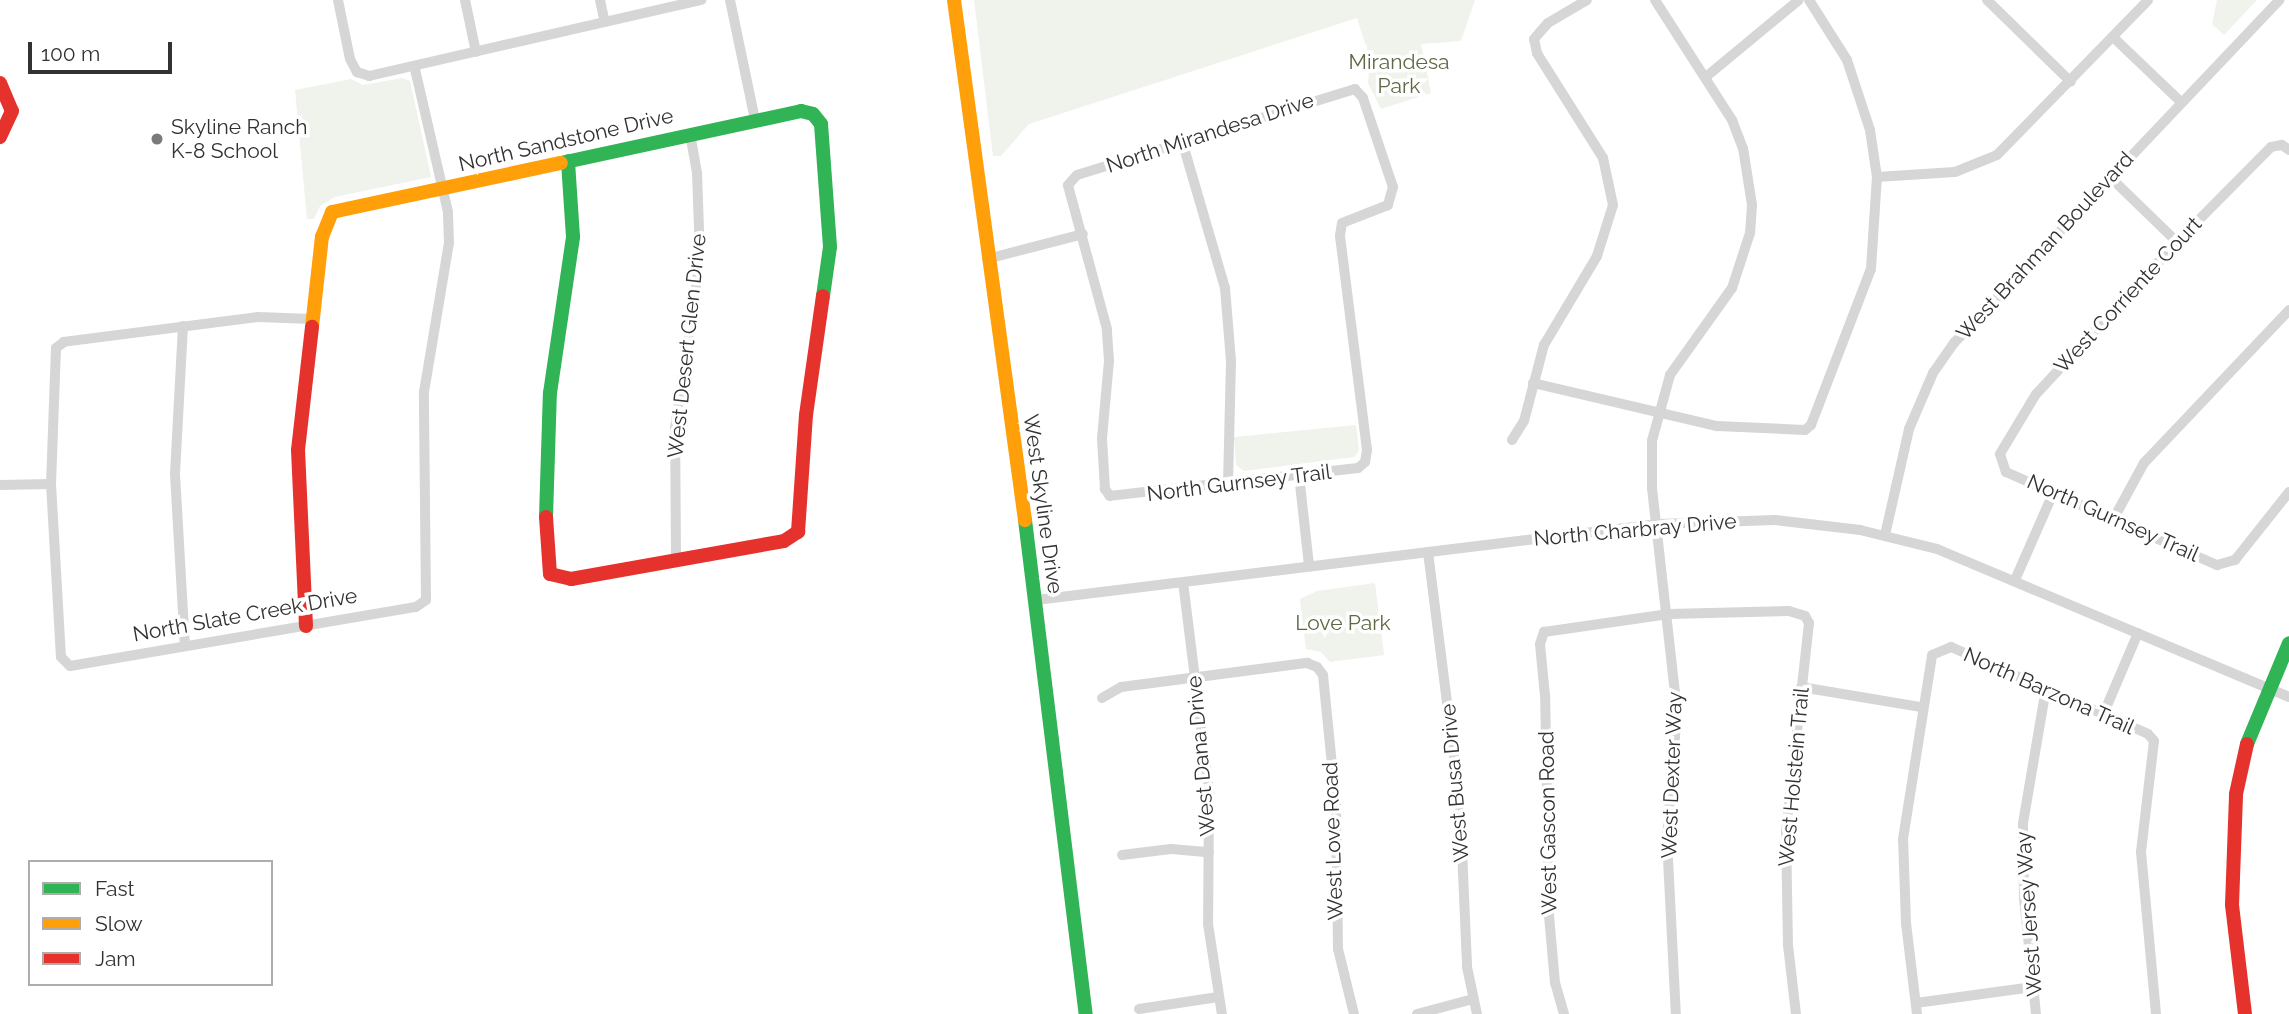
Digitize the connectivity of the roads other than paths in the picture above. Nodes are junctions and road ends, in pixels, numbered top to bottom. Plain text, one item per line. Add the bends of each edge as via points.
1 (338, 0) edge
2 (465, 0) edge
3 (600, 0) edge
4 (701, 0) edge
5 (730, 0) edge
6 (1587, 0) edge
7 (1655, 0) edge
8 (1799, 0) edge
9 (1809, 0) edge
10 (1987, 0) edge
11 (2148, 0) edge
12 (2279, 0) edge
13 (955, 5) edge
14 (604, 19) junction
15 (2114, 38) junction
16 (476, 52) junction
17 (415, 69) junction
18 (1706, 76) junction
19 (2071, 82) junction
20 (0, 83) edge
21 (2181, 102) junction
22 (755, 120) junction
23 (690, 134) junction
24 (0, 137) edge
25 (1182, 141) junction
26 (2286, 148) edge
27 (568, 161) junction
28 (1877, 177) junction
29 (2110, 177) junction
30 (445, 189) junction
31 (1083, 234) junction
32 (2177, 242) junction
33 (987, 259) junction
34 (2289, 310) edge
35 (311, 320) junction
36 (183, 326) junction
37 (1533, 383) junction
38 (1656, 414) junction
39 (1512, 440) dead end
40 (1365, 462) joint
41 (2001, 466) joint
42 (1299, 475) junction
43 (51, 484) junction
44 (1228, 484) junction
45 (0, 485) edge
46 (2054, 491) junction
47 (2288, 494) edge
48 (2113, 518) junction
49 (1658, 524) junction
50 (1885, 535) junction
51 (1428, 552) junction
52 (676, 558) junction
53 (1309, 566) junction
54 (2015, 580) junction
55 (1183, 582) junction
56 (1036, 600) junction
57 (1669, 614) junction
58 (306, 626) junction
59 (2138, 633) junction
60 (2289, 643) edge
61 (185, 646) junction
62 (1194, 677) junction
63 (1801, 687) junction
64 (2267, 687) junction
65 (2046, 689) junction
66 (2289, 697) edge
67 (1102, 698) dead end
68 (1921, 707) junction
69 (2103, 715) junction
70 (1209, 852) junction
71 (1122, 855) dead end
72 (2033, 987) junction
73 (1218, 997) junction
74 (1473, 999) junction
75 (1139, 1009) dead end
76 (1916, 1009) edge
77 (1086, 1014) edge
78 (1222, 1014) edge
79 (1354, 1014) edge
80 (1417, 1014) edge
81 (1477, 1014) edge
82 (1564, 1014) edge
83 (1676, 1014) edge
84 (1796, 1014) edge
85 (2036, 1014) edge
86 (2156, 1014) edge
87 (2245, 1014) edge

1 - 17 street via 350,60 358,72 382,76
2 - 16 street
3 - 14 street
4 - 14 street
5 - 22 street
6 - 37 street via 1548,23 1534,39 1537,53 1603,158 1613,205 1597,256 1554,325
7 - 18 street, West Dexter Way
8 - 18 street
9 - 28 street via 1847,60 1870,130
10 - 19 street
11 - 15 street
12 - 21 street, West Brahman Boulevard
13 - 33 street, West Skyline Drive
14 - 16 street
15 - 19 street
15 - 21 street
16 - 17 street
17 - 30 street
18 - 38 street, West Dexter Way via 1744,148 1751,192 1749,233 1732,288 1670,375
19 - 28 street via 2012,142 1978,166 1955,173
20 - 24 street via 12,111
21 - 29 street, West Brahman Boulevard
22 - 23 street, North Sandstone Drive
22 - 52 street, North Sandstone Drive via 810,112 821,124 830,247 806,415 802,522 796,534 784,541
23 - 27 street, North Sandstone Drive
23 - 52 street, West Desert Glen Drive via 697,173 700,258 676,416
25 - 31 street, North Mirandesa Drive via 1077,176 1068,185
25 - 40 street, North Mirandesa Drive via 1355,89 1367,110 1392,198 1388,205 1342,223
25 - 44 street via 1225,288 1231,361
26 - 32 street, West Corriente Court via 2271,147
27 - 30 street, North Sandstone Drive
27 - 52 street via 573,237 550,393 546,522 550,574 570,579
28 - 38 street via 1871,269 1811,425 1805,430 1717,426
29 - 32 street
29 - 50 street, West Brahman Boulevard via 1973,318 1933,373 1909,429
30 - 35 street, North Sandstone Drive via 332,212 325,221
30 - 58 street, North Slate Creek Drive via 449,243 424,406 426,600 416,607
31 - 33 street
31 - 44 street, North Gurnsey Trail via 1107,329 1110,361 1102,449 1105,489 1110,496
32 - 41 street, West Corriente Court via 2036,394 2000,454
33 - 56 street, West Skyline Drive
34 - 48 street via 2144,463
35 - 36 street via 258,317
35 - 58 street via 298,450
36 - 43 street via 64,342 56,348
36 - 61 street via 174,474
37 - 38 street
37 - 39 street via 1524,421
38 - 49 street, West Dexter Way via 1650,465
40 - 42 street, North Gurnsey Trail via 1358,468
41 - 46 street, North Gurnsey Trail
42 - 44 street, North Gurnsey Trail
42 - 53 street
43 - 45 street
43 - 61 street, North Slate Creek Drive via 61,657 70,666
46 - 48 street, North Gurnsey Trail
46 - 54 street
47 - 48 street, North Gurnsey Trail via 2227,564 2217,565
49 - 50 street, North Charbray Drive via 1775,520
49 - 51 street, North Charbray Drive
49 - 57 street, West Dexter Way
50 - 54 street, North Charbray Drive via 1937,549
51 - 53 street, North Charbray Drive
51 - 74 street, West Busa Drive via 1460,804 1467,967
53 - 55 street, North Charbray Drive
54 - 59 street, North Charbray Drive
55 - 56 street, North Charbray Drive
55 - 62 street, West Dana Drive
56 - 77 street, West Skyline Drive
57 - 63 street, West Holstein Trail via 1790,611 1805,616 1809,624
57 - 82 street, West Gascon Road via 1544,632 1540,644 1549,916 1555,983
57 - 83 street, West Dexter Way via 1677,711 1667,839
58 - 61 street, North Slate Creek Drive
59 - 64 street, North Charbray Drive
59 - 69 street
60 - 64 street
62 - 67 street via 1121,687
62 - 70 street, West Dana Drive via 1209,792
62 - 79 street, West Love Road via 1307,663 1323,675 1336,805 1337,937 1342,978
63 - 68 street
63 - 84 street, West Holstein Trail via 1785,872
64 - 66 street, North Charbray Drive
64 - 87 street via 2246,749 2231,842 2232,905
65 - 68 street, North Barzona Trail via 1951,647 1941,648 1932,655
65 - 69 street, North Barzona Trail
65 - 72 street, West Jersey Way via 2023,823
68 - 76 street via 1903,839
69 - 86 street, North Barzona Trail via 2154,741 2141,852
70 - 71 street via 1171,849
70 - 73 street, West Dana Drive via 1208,924
72 - 76 street
72 - 85 street, West Jersey Way
73 - 75 street
73 - 78 street, West Dana Drive
74 - 80 street
74 - 81 street, West Busa Drive

